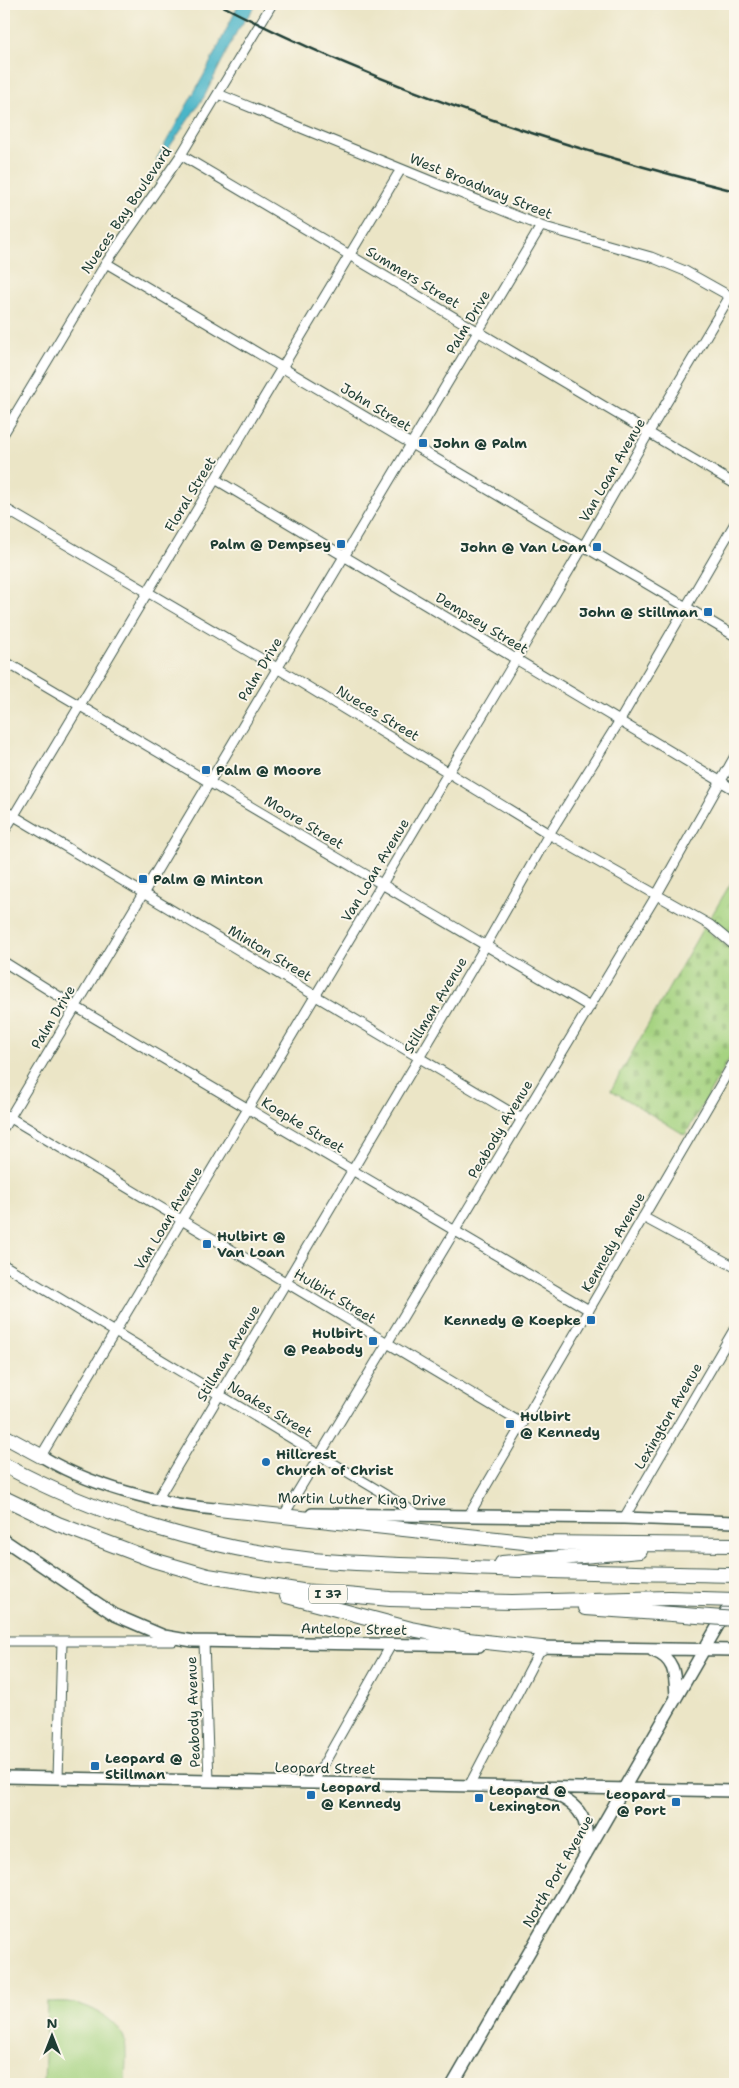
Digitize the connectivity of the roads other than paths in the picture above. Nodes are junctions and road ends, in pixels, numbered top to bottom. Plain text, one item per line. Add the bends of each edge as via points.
1 (272, 4) edge
2 (218, 94) junction
3 (181, 154) junction
4 (401, 169) junction
5 (541, 226) junction
6 (349, 255) junction
7 (106, 263) junction
8 (733, 298) edge
9 (478, 331) junction
10 (282, 367) junction
11 (649, 432) junction
12 (4, 433) edge
13 (411, 444) junction
14 (215, 479) junction
15 (735, 484) edge
16 (4, 508) edge
17 (735, 523) edge
18 (584, 546) junction
19 (344, 556) junction
20 (148, 592) junction
21 (687, 607) junction
22 (735, 636) edge
23 (516, 660) junction
24 (4, 661) edge
25 (277, 668) junction
26 (80, 706) junction
27 (619, 722) junction
28 (735, 756) edge
29 (449, 772) junction
30 (720, 781) junction
31 (209, 782) junction
32 (735, 790) edge
33 (4, 810) edge
34 (13, 816) junction
35 (4, 832) edge
36 (549, 834) junction
37 (382, 884) junction
38 (143, 893) junction
39 (656, 896) junction
40 (486, 946) junction
41 (735, 946) edge
42 (4, 962) edge
43 (316, 996) junction
44 (590, 1006) junction
45 (76, 1007) junction
46 (419, 1058) junction
47 (735, 1060) edge
48 (248, 1109) junction
49 (6, 1116) edge
50 (522, 1119) junction
51 (4, 1127) edge
52 (352, 1171) junction
53 (643, 1217) junction
54 (182, 1220) junction
55 (456, 1229) junction
56 (4, 1265) edge
57 (735, 1267) edge
58 (286, 1282) junction
59 (589, 1310) junction
60 (735, 1328) edge
61 (115, 1332) junction
62 (387, 1343) junction
63 (219, 1394) junction
64 (523, 1424) junction
65 (4, 1434) edge
66 (320, 1455) junction
67 (41, 1456) junction
68 (4, 1465) edge
69 (4, 1498) edge
70 (156, 1500) junction
71 (218, 1510) junction
72 (285, 1513) junction
73 (419, 1515) junction
74 (469, 1516) junction
75 (624, 1518) junction
76 (735, 1522) edge
77 (4, 1540) edge
78 (694, 1545) junction
79 (735, 1545) edge
80 (449, 1567) junction
81 (735, 1574) edge
82 (208, 1576) junction
83 (735, 1598) edge
84 (512, 1602) junction
85 (735, 1619) edge
86 (4, 1641) edge
87 (198, 1641) junction
88 (62, 1642) junction
89 (391, 1645) junction
90 (541, 1648) junction
91 (649, 1650) junction
92 (735, 1650) edge
93 (703, 1651) junction
94 (676, 1697) junction
95 (4, 1777) edge
96 (58, 1778) junction
97 (209, 1781) junction
98 (313, 1783) junction
99 (469, 1786) junction
100 (504, 1786) junction
101 (624, 1788) junction
102 (735, 1791) edge
103 (577, 1869) junction
104 (453, 2084) edge

1 - 2 street, Nueces Bay Boulevard
2 - 3 street, Nueces Bay Boulevard
2 - 4 street, West Broadway Street
3 - 6 street, Summers Street
3 - 7 street, Nueces Bay Boulevard
4 - 5 street, West Broadway Street
4 - 6 street, Floral Street
5 - 8 street, West Broadway Street via 651,257 685,271
5 - 9 street, Palm Drive
6 - 9 street, Summers Street
6 - 10 street, Floral Street
7 - 10 street, John Street
7 - 12 street, Nueces Bay Boulevard
8 - 11 street, Van Loan Avenue
9 - 11 street, Summers Street
9 - 13 street, Palm Drive
10 - 13 street, John Street
10 - 14 street, Floral Street
11 - 15 street, Summers Street
11 - 18 street, Van Loan Avenue
13 - 18 street, John Street
13 - 19 street, Palm Drive
14 - 19 street, Dempsey Street
14 - 20 street, Floral Street
16 - 20 street, Nueces Street
17 - 21 street, Stillman Avenue
18 - 21 street, John Street
18 - 23 street, Van Loan Avenue
19 - 23 street, Dempsey Street
19 - 25 street, Palm Drive
20 - 25 street, Nueces Street
20 - 26 street, Floral Street
21 - 22 street, John Street
21 - 27 street, Stillman Avenue
23 - 27 street, Dempsey Street
23 - 29 street, Van Loan Avenue
24 - 26 street, Moore Street
25 - 29 street, Nueces Street
25 - 31 street, Palm Drive
26 - 31 street, Moore Street
26 - 34 street, Floral Street
27 - 30 street, Dempsey Street
27 - 36 street, Stillman Avenue
28 - 30 street, Peabody Avenue
29 - 36 street, Nueces Street
29 - 37 street, Van Loan Avenue
30 - 32 street, Dempsey Street
30 - 39 street, Peabody Avenue
31 - 37 street, Moore Street
31 - 38 street, Palm Drive
33 - 34 street, Minton Street
34 - 35 street, Floral Street
34 - 38 street, Minton Street
36 - 39 street, Nueces Street
36 - 40 street, Stillman Avenue
37 - 40 street, Moore Street
37 - 43 street, Van Loan Avenue
38 - 43 street, Minton Street
38 - 45 street, Palm Drive
39 - 41 street, Nueces Street via 710,925
39 - 44 street, Peabody Avenue
40 - 44 street, Moore Street
40 - 46 street, Stillman Avenue
42 - 45 street, Koepke Street
43 - 46 street, Minton Street
43 - 48 street, Van Loan Avenue
44 - 50 street, Peabody Avenue
45 - 48 street, Koepke Street
45 - 49 street, Palm Drive
46 - 50 street, Minton Street
46 - 52 street, Stillman Avenue
47 - 53 street, Kennedy Avenue
48 - 52 street, Koepke Street
48 - 54 street, Van Loan Avenue
49 - 51 street, Palm Drive
49 - 54 street, Hulbirt Street
50 - 55 street, Peabody Avenue
52 - 55 street, Koepke Street
52 - 58 street, Stillman Avenue
53 - 57 street
53 - 59 street, Kennedy Avenue
54 - 58 street, Hulbirt Street
54 - 61 street, Van Loan Avenue
55 - 59 street, Koepke Street
55 - 62 street, Peabody Avenue
56 - 61 street, Noakes Street
58 - 62 street, Hulbirt Street
58 - 63 street, Stillman Avenue
59 - 64 street, Kennedy Avenue
60 - 75 street, Lexington Avenue
61 - 63 street, Noakes Street
61 - 67 street, Van Loan Avenue
62 - 64 street, Hulbirt Street
62 - 66 street, Peabody Avenue
63 - 66 street, Noakes Street
63 - 70 street, Stillman Avenue
64 - 74 street, Kennedy Avenue
65 - 67 highway
66 - 72 street, Peabody Avenue
66 - 73 street, Noakes Street
67 - 70 main road, Martin Luther King Drive via 77,1474
68 - 80 highway via 111,1514 238,1548 312,1560
69 - 82 highway, I 37 via 58,1524 153,1560
70 - 71 main road, Martin Luther King Drive
71 - 72 main road, Martin Luther King Drive
71 - 78 highway via 533,1543
72 - 73 main road, Martin Luther King Drive
73 - 74 main road, Martin Luther King Drive
74 - 75 main road, Martin Luther King Drive
75 - 76 main road, Martin Luther King Drive
77 - 87 main road via 115,1615 164,1636
78 - 79 highway
78 - 80 highway
80 - 81 highway
82 - 84 highway, I 37 via 343,1595
82 - 90 highway via 411,1629 468,1640
83 - 84 highway, I 37, bridge
83 - 93 main road, North Port Avenue
84 - 85 highway, bridge
86 - 88 street, Antelope Street
87 - 88 street, Antelope Street
87 - 89 main road, Antelope Street
87 - 97 street, Peabody Avenue
88 - 96 street
89 - 90 main road, Antelope Street
89 - 98 street
90 - 91 main road, Antelope Street
90 - 99 street
91 - 93 main road, Antelope Street
91 - 94 main road via 662,1654 672,1665
92 - 93 main road, Antelope Street
93 - 94 main road, North Port Avenue
94 - 101 main road, North Port Avenue
95 - 96 main road, Leopard Street
96 - 97 main road, Leopard Street
97 - 98 main road, Leopard Street
98 - 99 main road, Leopard Street
99 - 100 main road, Leopard Street
100 - 101 main road, Leopard Street
100 - 103 main road via 548,1792 581,1812 587,1838
101 - 102 main road, Leopard Street
101 - 103 main road, North Port Avenue
103 - 104 main road, North Port Avenue

